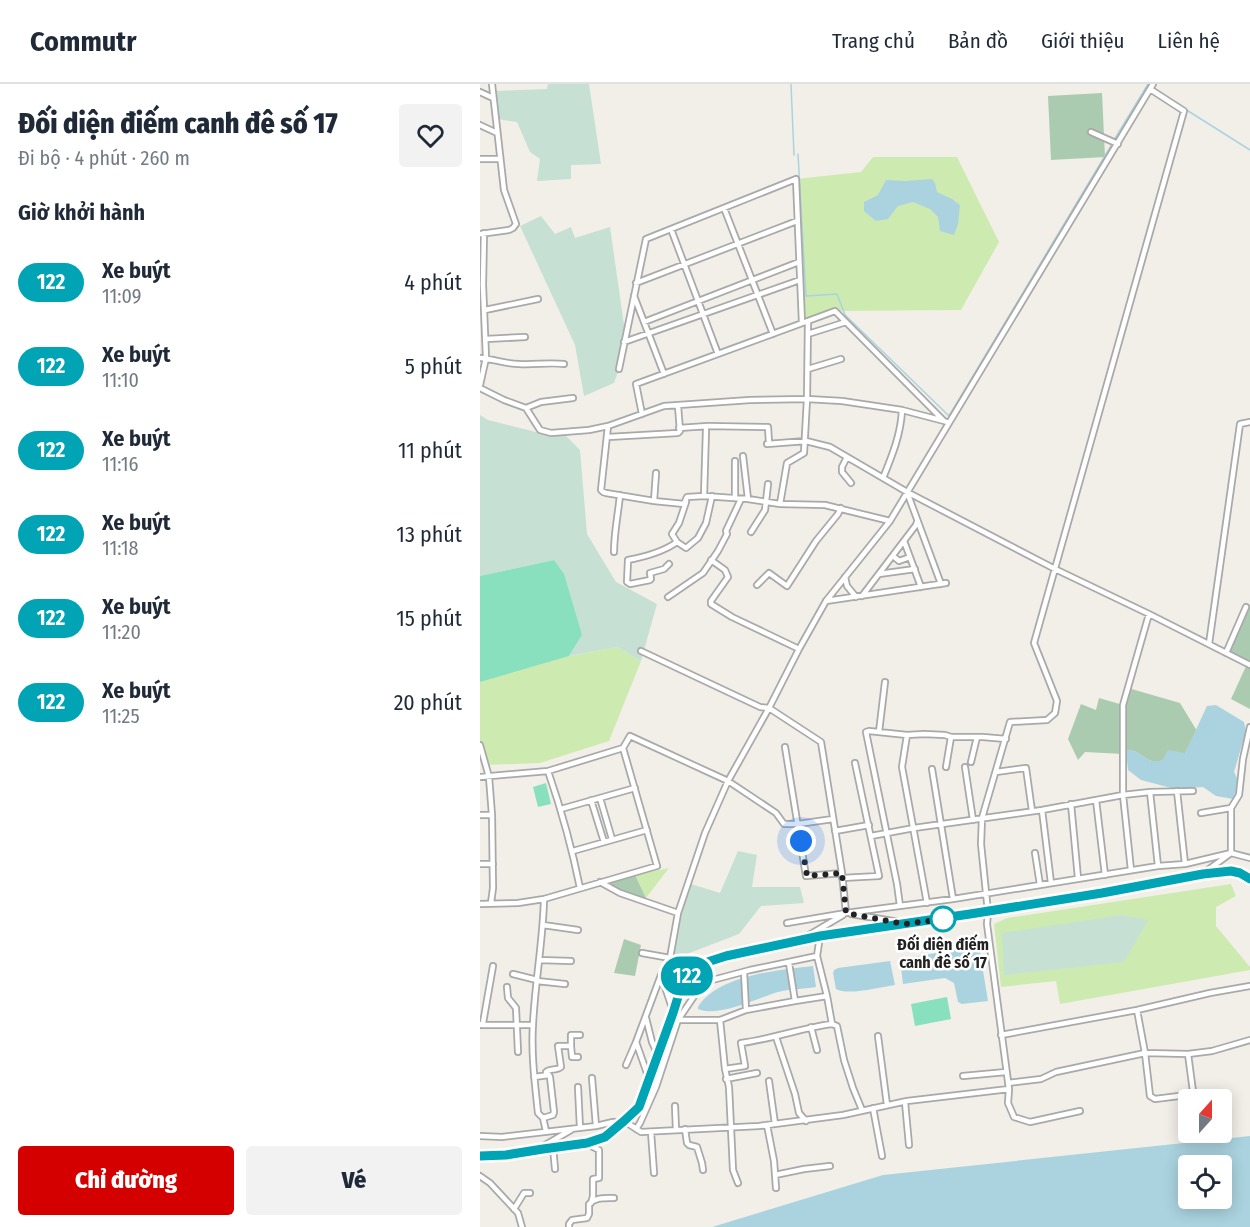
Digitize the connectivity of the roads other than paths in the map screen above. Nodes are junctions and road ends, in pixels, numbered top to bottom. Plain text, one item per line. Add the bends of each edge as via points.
1 (492, 84) edge
2 (1152, 87) edge
3 (480, 92) edge
4 (493, 98) junction
5 (480, 125) edge
6 (1091, 132) dead end
7 (497, 133) junction
8 (1114, 142) junction
9 (480, 159) edge
10 (500, 159) junction
11 (724, 208) junction
12 (797, 221) junction
13 (671, 229) junction
14 (482, 234) edge
15 (738, 244) junction
16 (799, 262) junction
17 (684, 265) junction
18 (752, 280) junction
19 (800, 280) junction
20 (636, 283) junction
21 (758, 295) junction
22 (634, 296) junction
23 (538, 299) dead end
24 (698, 301) junction
25 (485, 310) junction
26 (703, 314) junction
27 (808, 321) junction
28 (644, 322) junction
29 (846, 322) junction
30 (802, 323) junction
31 (648, 334) junction
32 (773, 334) junction
33 (808, 334) junction
34 (525, 337) dead end
35 (486, 339) junction
36 (624, 342) junction
37 (718, 354) junction
38 (483, 358) edge
39 (840, 359) dead end
40 (564, 364) dead end
41 (619, 369) dead end
42 (808, 369) junction
43 (664, 374) junction
44 (480, 386) edge
45 (573, 398) dead end
46 (807, 399) junction
47 (678, 406) junction
48 (526, 408) junction
49 (902, 410) junction
50 (642, 414) junction
51 (946, 422) junction
52 (1250, 422) edge
53 (608, 426) junction
54 (679, 428) junction
55 (706, 430) dead end
56 (608, 437) junction
57 (806, 441) junction
58 (743, 456) dead end
59 (847, 457) junction
60 (735, 461) dead end
61 (656, 472) dead end
62 (883, 478) junction
63 (851, 483) dead end
64 (768, 484) dead end
65 (907, 492) junction
66 (620, 495) junction
67 (704, 496) junction
68 (712, 496) junction
69 (687, 497) junction
70 (738, 499) junction
71 (748, 499) junction
72 (654, 501) junction
73 (766, 502) junction
74 (780, 504) junction
75 (841, 508) junction
76 (917, 519) junction
77 (890, 521) junction
78 (751, 532) dead end
79 (904, 541) junction
80 (677, 542) junction
81 (614, 552) dead end
82 (892, 556) junction
83 (910, 557) junction
84 (711, 560) junction
85 (899, 561) junction
86 (669, 564) dead end
87 (915, 569) junction
88 (1055, 569) junction
89 (899, 571) junction
90 (879, 574) junction
91 (845, 577) junction
92 (757, 585) dead end
93 (921, 587) junction
94 (862, 596) junction
95 (668, 597) dead end
96 (856, 597) junction
97 (826, 601) junction
98 (1246, 607) dead end
99 (1149, 614) junction
100 (1209, 644) junction
101 (799, 649) junction
102 (641, 651) dead end
103 (1226, 653) junction
104 (1250, 665) edge
105 (885, 682) dead end
106 (769, 708) junction
107 (1250, 728) edge
108 (879, 732) junction
109 (907, 735) junction
110 (951, 737) junction
111 (977, 737) junction
112 (1006, 739) junction
113 (480, 745) edge
114 (785, 747) dead end
115 (623, 748) junction
116 (971, 762) dead end
117 (855, 763) dead end
118 (946, 767) dead end
119 (965, 767) dead end
120 (932, 769) dead end
121 (548, 771) junction
122 (996, 772) junction
123 (480, 777) edge
124 (489, 777) junction
125 (728, 781) junction
126 (635, 788) junction
127 (1177, 791) junction
128 (1193, 791) dead end
129 (1150, 792) junction
130 (1123, 795) junction
131 (600, 798) junction
132 (591, 800) junction
133 (1096, 800) junction
134 (1071, 804) junction
135 (561, 808) junction
136 (1231, 808) junction
137 (1042, 810) junction
138 (1032, 811) junction
139 (1201, 813) dead end
140 (480, 815) edge
141 (492, 815) junction
142 (982, 818) junction
143 (833, 819) junction
144 (973, 820) junction
145 (798, 824) junction
146 (940, 824) junction
147 (869, 825) junction
148 (914, 828) junction
149 (646, 830) junction
150 (835, 831) junction
151 (887, 833) junction
152 (872, 836) junction
153 (612, 839) junction
154 (604, 842) junction
155 (573, 851) junction
156 (1035, 853) dead end
157 (1231, 853) junction
158 (1250, 858) edge
159 (480, 864) edge
160 (493, 864) junction
161 (1185, 864) junction
162 (1158, 866) junction
163 (1131, 870) junction
164 (1105, 874) junction
165 (1203, 874) junction
166 (842, 876) junction
167 (1078, 878) junction
168 (1250, 879) edge
169 (600, 882) junction
170 (1051, 883) junction
171 (1040, 885) junction
172 (580, 888) junction
173 (986, 893) junction
174 (544, 899) junction
175 (953, 899) junction
176 (480, 903) edge
177 (491, 903) junction
178 (927, 903) junction
179 (900, 906) junction
180 (988, 912) junction
181 (678, 913) junction
182 (846, 913) junction
183 (787, 923) dead end
184 (905, 924) junction
185 (543, 925) junction
186 (578, 930) dead end
187 (820, 936) junction
188 (799, 941) junction
189 (642, 953) dead end
190 (817, 956) junction
191 (670, 958) junction
192 (539, 960) junction
193 (571, 962) dead end
194 (789, 963) junction
195 (493, 966) dead end
196 (744, 972) junction
197 (513, 974) dead end
198 (661, 975) junction
199 (537, 981) junction
200 (565, 984) dead end
201 (1250, 986) edge
202 (507, 987) dead end
203 (827, 996) junction
204 (795, 1002) junction
205 (746, 1010) junction
206 (1137, 1010) junction
207 (673, 1013) junction
208 (646, 1017) junction
209 (678, 1020) junction
210 (720, 1020) junction
211 (832, 1024) junction
212 (480, 1025) edge
213 (533, 1025) junction
214 (516, 1026) junction
215 (811, 1027) junction
216 (580, 1035) dead end
217 (1001, 1035) junction
218 (878, 1036) dead end
219 (776, 1037) junction
220 (1250, 1040) edge
221 (636, 1042) junction
222 (571, 1046) junction
223 (818, 1050) dead end
224 (518, 1052) dead end
225 (1145, 1053) junction
226 (1188, 1054) junction
227 (658, 1055) junction
228 (578, 1057) dead end
229 (626, 1065) dead end
230 (724, 1069) junction
231 (1006, 1072) junction
232 (757, 1073) dead end
233 (547, 1075) junction
234 (963, 1076) dead end
235 (534, 1077) junction
236 (592, 1078) dead end
237 (649, 1079) junction
238 (726, 1079) junction
239 (769, 1081) dead end
240 (1009, 1086) junction
241 (578, 1087) dead end
242 (1193, 1089) edge
243 (1178, 1096) edge
244 (905, 1102) junction
245 (887, 1105) junction
246 (675, 1106) dead end
247 (873, 1108) junction
248 (862, 1110) junction
249 (1080, 1110) dead end
250 (543, 1118) junction
251 (806, 1120) junction
252 (623, 1121) junction
253 (776, 1124) junction
254 (767, 1125) junction
255 (596, 1126) junction
256 (730, 1127) junction
257 (580, 1128) junction
258 (574, 1129) junction
259 (636, 1129) junction
260 (676, 1130) junction
261 (685, 1130) junction
262 (546, 1131) junction
263 (651, 1132) junction
264 (480, 1136) edge
265 (587, 1143) junction
266 (909, 1145) dead end
267 (553, 1147) junction
268 (537, 1150) junction
269 (480, 1156) edge
270 (882, 1156) dead end
271 (830, 1166) dead end
272 (555, 1169) dead end
273 (703, 1170) dead end
274 (654, 1173) dead end
275 (775, 1175) junction
276 (480, 1176) edge
277 (738, 1183) dead end
278 (776, 1188) dead end
279 (530, 1193) dead end
280 (614, 1198) dead end
281 (591, 1203) junction
282 (514, 1209) junction
283 (522, 1227) edge
284 (569, 1227) edge

1 - 4 street
2 - 8 street
2 - 88 street via 1184,111
3 - 4 street
4 - 7 street
5 - 7 street
6 - 8 street
7 - 10 street
8 - 51 street
9 - 10 street
10 - 14 street via 504,190 516,224 509,230
11 - 12 street via 795,179
11 - 13 street
11 - 15 street
12 - 15 street
12 - 16 street
13 - 17 street
13 - 20 street via 646,239
14 - 25 street
15 - 17 street
15 - 18 street
16 - 18 street
16 - 19 street
17 - 20 street
17 - 24 street
18 - 21 street
18 - 24 street
19 - 21 street
19 - 30 street
20 - 22 street
21 - 26 street
21 - 32 street
22 - 28 street
22 - 36 street
23 - 25 street
24 - 26 street
24 - 28 street
25 - 35 street
26 - 31 street
26 - 37 street
27 - 29 street via 835,311
27 - 30 street
27 - 33 street
28 - 31 street
29 - 33 street
29 - 51 street
30 - 32 street
31 - 36 street
31 - 43 street
32 - 37 street
33 - 42 street
34 - 35 street
35 - 38 street
36 - 41 street
37 - 43 street
38 - 40 street via 510,364
38 - 44 street
39 - 42 street
42 - 46 street
43 - 50 street via 636,384
44 - 48 street
45 - 48 street
46 - 47 street
46 - 49 street
46 - 57 street
47 - 50 street via 664,406
47 - 54 street
48 - 53 street via 540,430 547,433
49 - 51 street
49 - 62 street
50 - 53 street
51 - 65 street
52 - 100 street via 1240,424
53 - 56 street
54 - 56 street via 678,433
54 - 57 street via 768,427 768,444
55 - 67 street
56 - 66 street via 601,490
57 - 59 street via 830,447
57 - 74 street via 804,453 787,463
58 - 71 street
59 - 62 street
59 - 63 street via 842,472
60 - 70 street
61 - 72 street
62 - 65 street
64 - 73 street
65 - 76 street
65 - 77 street
65 - 88 street
66 - 72 street
66 - 81 street
67 - 68 street
67 - 69 street
68 - 70 street
68 - 80 street via 698,538 686,548
69 - 72 street via 684,504
69 - 80 street via 672,534
70 - 71 street
70 - 84 street via 727,534
71 - 73 street
73 - 74 street
73 - 78 street
74 - 75 street
75 - 77 street
75 - 92 street via 787,586 769,573
76 - 79 street
76 - 93 street via 944,584
77 - 91 street
79 - 82 street
79 - 83 street
80 - 86 street via 656,553 628,560 627,582 650,580 650,573
82 - 85 street
82 - 90 street
83 - 85 street
83 - 87 street
84 - 95 street via 703,573
84 - 101 street via 728,577 711,604
85 - 89 street
87 - 89 street
87 - 93 street
88 - 99 street
88 - 112 street via 1034,643 1057,701 1056,712 1047,720 1010,722
89 - 90 street
90 - 94 street
91 - 96 street
91 - 97 street
93 - 94 street
94 - 96 street
96 - 97 street
97 - 101 street
98 - 103 street
99 - 100 street
99 - 130 street via 1123,705
100 - 103 street
101 - 106 street
102 - 106 street
103 - 104 street
105 - 108 street
106 - 125 street
106 - 143 street via 821,742
107 - 136 street via 1239,795
108 - 109 street
108 - 151 street via 866,732
109 - 110 street
109 - 148 street via 902,767
110 - 111 street
110 - 118 street
111 - 112 street
111 - 116 street
112 - 122 street
113 - 124 street
114 - 145 street
115 - 121 street
115 - 125 street via 630,736
115 - 126 street
117 - 147 street
119 - 144 street
120 - 146 street
121 - 124 street
121 - 135 street
122 - 138 street via 1026,768
122 - 142 street
123 - 124 street
124 - 141 street
125 - 145 street via 776,813 784,824
125 - 181 street via 705,833
126 - 131 street
126 - 149 street
127 - 128 street
127 - 129 street
127 - 161 street
129 - 130 street
129 - 162 street
130 - 133 street
130 - 163 street
131 - 132 street
131 - 153 street
132 - 135 street
132 - 154 street
133 - 134 street
133 - 164 street
134 - 137 street
134 - 167 street
135 - 155 street
136 - 139 street
136 - 157 street
137 - 138 street
137 - 170 street
138 - 142 street
140 - 141 street
141 - 160 street
142 - 144 street
142 - 173 street
143 - 145 street
143 - 150 street
144 - 146 street
145 - 166 street via 807,876
146 - 148 street
146 - 175 street
147 - 150 street
147 - 152 street
148 - 151 street
148 - 178 street
149 - 153 street
149 - 169 street via 657,866
150 - 166 street
151 - 152 street
151 - 179 street
152 - 166 street via 879,876
153 - 154 street
154 - 155 street
155 - 172 street
156 - 171 street
157 - 158 street
157 - 161 street
157 - 165 street
159 - 160 street
160 - 177 street
161 - 162 street
162 - 163 street
163 - 164 street
164 - 167 street
165 - 168 main road via 1231,871
165 - 180 main road
166 - 182 street
167 - 170 street
169 - 172 street
169 - 181 street
170 - 171 street
171 - 173 street
172 - 174 street
173 - 175 street
173 - 180 street
174 - 177 street
174 - 185 street
175 - 178 street
176 - 177 street
178 - 179 street
179 - 182 street
180 - 184 main road
180 - 217 street
181 - 191 street
182 - 183 street
182 - 184 street
182 - 188 street
184 - 187 main road
185 - 186 street
185 - 192 street
187 - 188 main road
187 - 190 street
188 - 207 main road via 695,966 683,981
189 - 191 street
190 - 194 street
190 - 203 street
191 - 198 street
192 - 193 street
192 - 199 street
194 - 196 street
194 - 204 street
195 - 212 street
196 - 205 street
196 - 209 street via 705,982
197 - 199 street
198 - 207 street
198 - 208 street
199 - 200 street
199 - 213 street
201 - 206 street
202 - 214 street via 508,998 516,1008
203 - 204 street
203 - 211 street
204 - 205 street
205 - 210 street
206 - 217 street
206 - 225 street
207 - 227 main road
208 - 221 street
208 - 227 street
209 - 210 street
209 - 259 street via 656,1087
210 - 230 street
211 - 215 street
211 - 248 street via 837,1026
212 - 214 street
213 - 214 street
213 - 235 street
214 - 224 street
215 - 219 street
215 - 223 street
216 - 222 street via 571,1035
217 - 231 street
218 - 245 street
219 - 230 street via 741,1043 745,1066
219 - 251 street via 798,1113
220 - 226 street
221 - 229 street
221 - 237 street
222 - 228 street via 572,1058
222 - 233 street via 558,1046 560,1068 548,1070
225 - 226 street
225 - 240 street
225 - 243 street via 1150,1096
226 - 242 street
227 - 237 main road
230 - 238 street
231 - 234 street
231 - 240 street
232 - 238 street
233 - 235 street
233 - 250 street via 554,1112
235 - 250 street via 538,1113
236 - 255 street
237 - 252 main road via 639,1107
238 - 256 street
239 - 253 street
240 - 244 street
240 - 249 street via 1008,1103 1014,1118 1030,1122
241 - 257 street
244 - 245 street
244 - 266 street
245 - 247 street
246 - 260 street
247 - 248 street
247 - 270 street
248 - 251 street
250 - 262 street
251 - 253 street
252 - 255 street
252 - 259 street
252 - 265 main road via 605,1137
253 - 254 street
254 - 256 street
254 - 275 street
255 - 257 street
256 - 261 street
256 - 277 street via 733,1170
257 - 258 street
258 - 262 street
258 - 268 street
259 - 263 street
260 - 261 street
260 - 263 street
261 - 273 street via 687,1143 697,1147
262 - 264 street
263 - 274 street
265 - 267 main road
265 - 281 street via 599,1150 599,1178 593,1179
267 - 268 main road
267 - 272 street
268 - 269 main road
271 - 275 street
275 - 278 street
276 - 282 street
279 - 282 street via 524,1192
280 - 281 street
281 - 284 street via 587,1218 572,1220
282 - 283 street

